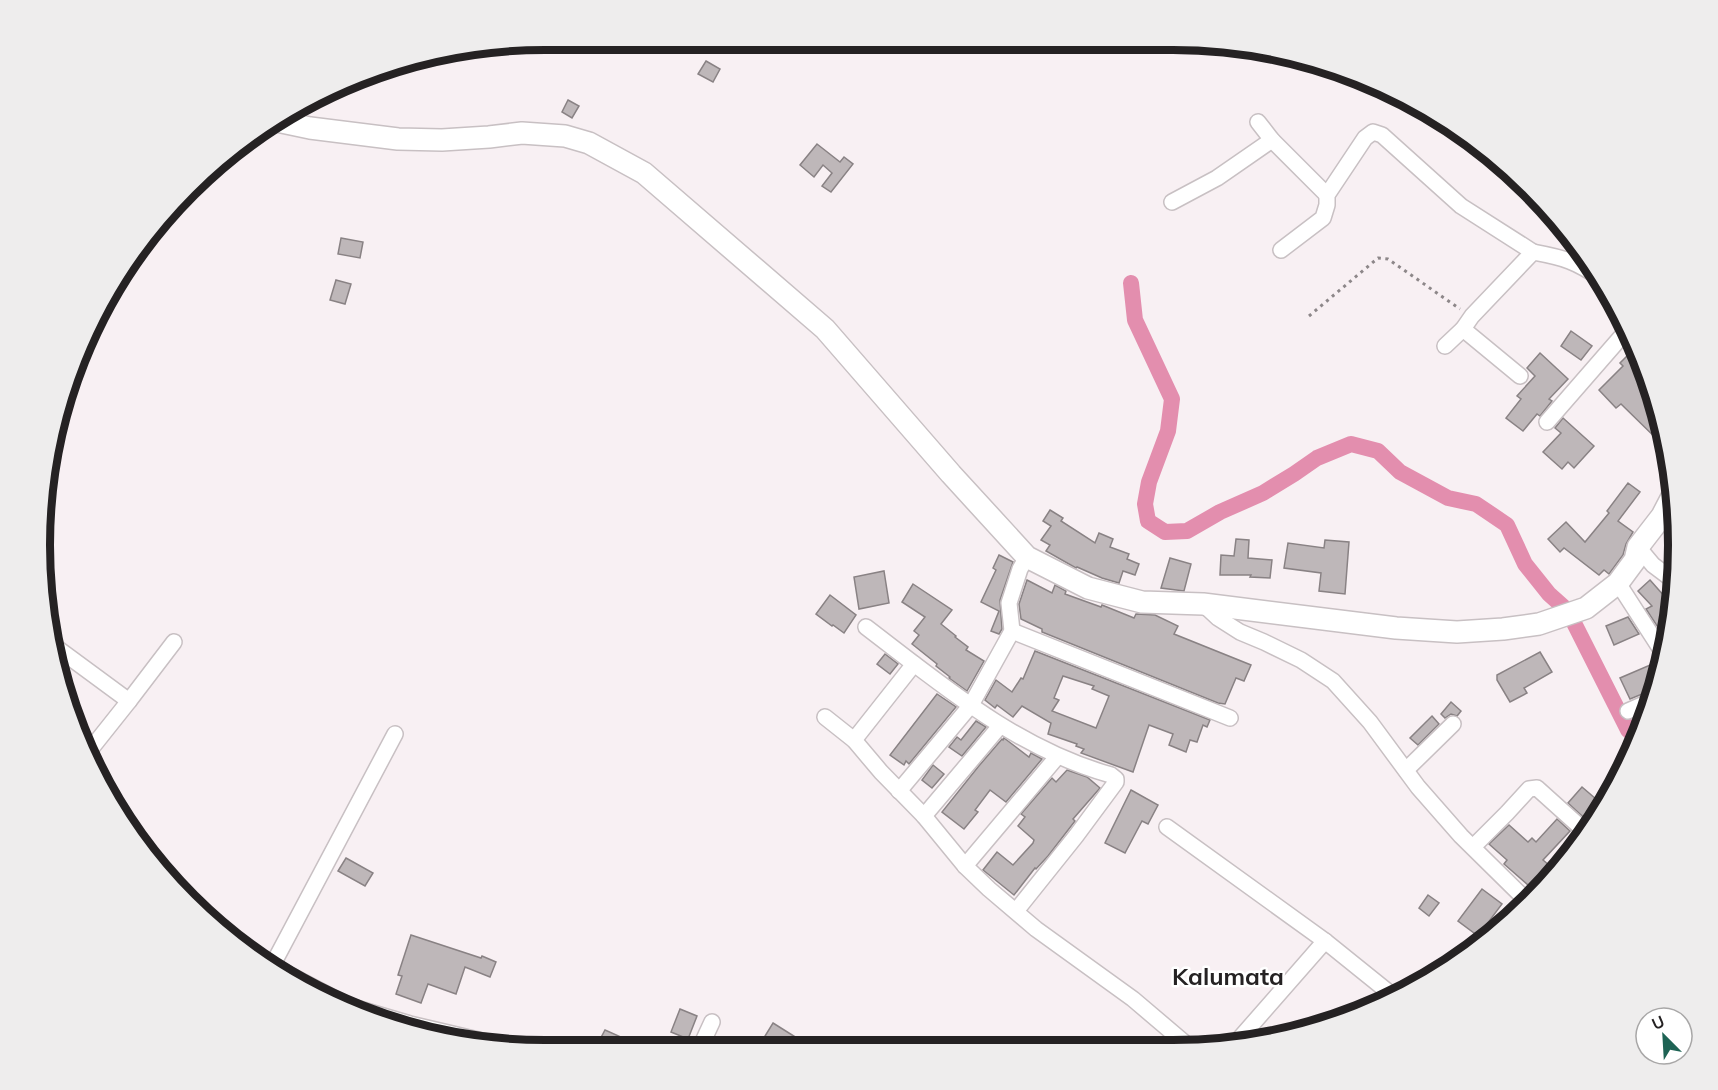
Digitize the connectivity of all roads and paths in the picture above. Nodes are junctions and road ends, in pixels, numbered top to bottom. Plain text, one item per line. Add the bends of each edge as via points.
1 (1258, 122) dead end
2 (286, 123) edge
3 (1272, 140) junction
4 (1327, 195) junction
5 (1172, 202) dead end
6 (1281, 250) dead end
7 (1533, 252) junction
8 (1582, 266) edge
9 (1309, 316) dead end
10 (1467, 323) junction
11 (1622, 337) edge
12 (1445, 346) dead end
13 (1520, 376) dead end
14 (1546, 422) dead end
15 (1666, 507) edge
16 (1638, 547) junction
17 (1027, 556) junction
18 (1667, 576) edge
19 (1618, 583) junction
20 (1203, 604) junction
21 (866, 627) dead end
22 (1012, 630) junction
23 (174, 642) dead end
24 (1658, 645) edge
25 (61, 651) edge
26 (914, 664) junction
27 (129, 701) junction
28 (970, 705) junction
29 (1642, 705) edge
30 (1628, 711) dead end
31 (825, 717) dead end
32 (1230, 718) dead end
33 (1453, 724) dead end
34 (1000, 726) junction
35 (395, 734) dead end
36 (854, 740) junction
37 (93, 747) edge
38 (1057, 757) junction
39 (1406, 770) junction
40 (899, 791) junction
41 (924, 816) junction
42 (1167, 827) dead end
43 (1580, 827) edge
44 (1473, 847) junction
45 (965, 866) junction
46 (1522, 896) edge
47 (1016, 911) junction
48 (1325, 941) junction
49 (275, 960) edge
50 (1387, 991) edge
51 (712, 1022) dead end
52 (1242, 1035) edge
53 (704, 1040) edge
54 (1181, 1040) edge

1 - 3 street
2 - 17 street via 398,139 442,140 522,133 565,136 589,143 644,172 825,329
3 - 4 street
3 - 5 street via 1217,178
4 - 6 street via 1323,218
4 - 7 street via 1373,132 1382,135 1461,206
7 - 8 street via 1562,257
7 - 10 street
9 - 10 path via 1378,258 1388,259
10 - 12 street
10 - 13 street
11 - 14 street
15 - 16 street
16 - 18 street
16 - 19 street via 1635,560
17 - 20 street via 1088,588 1142,602
17 - 22 street via 1009,603
19 - 20 street via 1586,608 1539,624 1447,632
19 - 24 street
20 - 39 street via 1240,632 1301,660 1333,681
21 - 26 street
22 - 28 street
22 - 32 street
23 - 27 street
25 - 27 street
26 - 28 street
26 - 36 street
27 - 37 street
28 - 34 street
28 - 40 street
29 - 30 street
31 - 36 street
33 - 39 street
34 - 38 street
34 - 41 street
35 - 49 street
36 - 40 street
38 - 45 street
38 - 47 street via 1116,780
39 - 44 street
40 - 41 street
41 - 45 street
42 - 48 street
43 - 44 street via 1534,787
44 - 46 street
45 - 47 street
47 - 54 street
48 - 50 street
48 - 52 street
51 - 53 street

